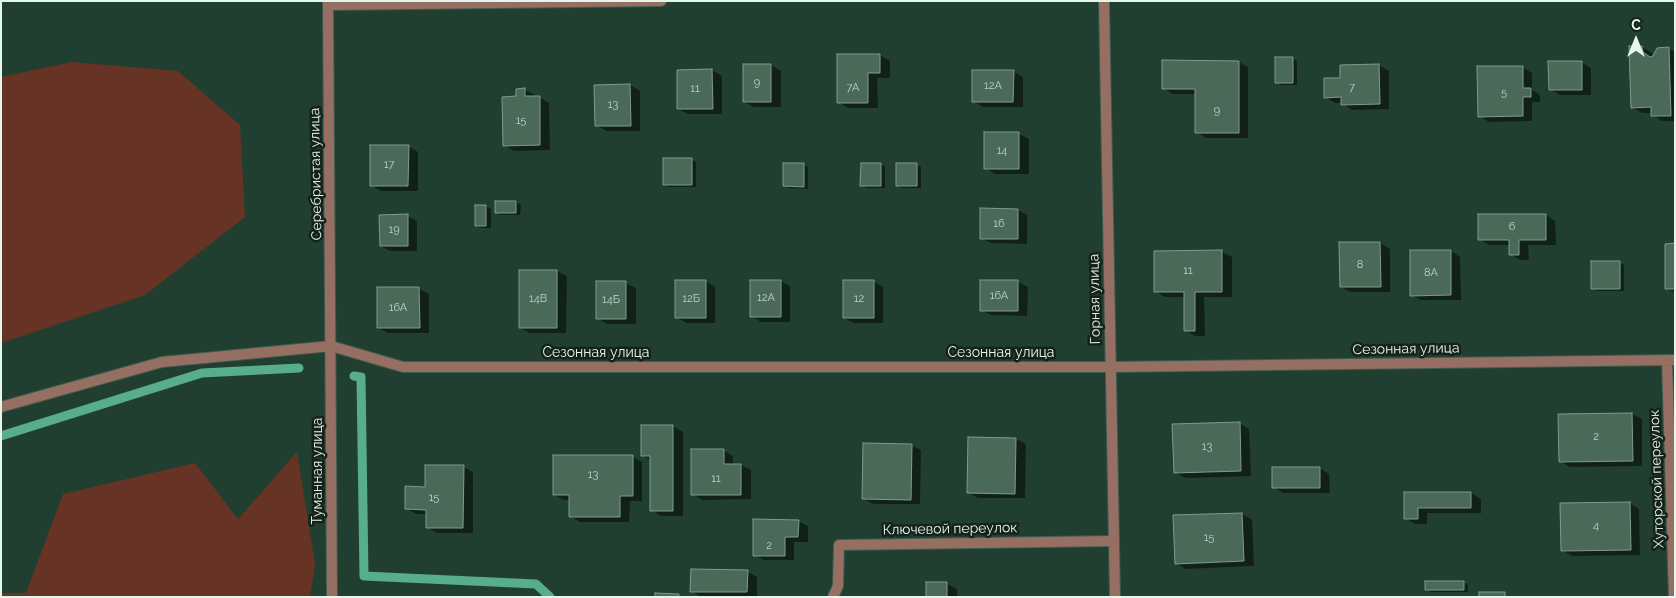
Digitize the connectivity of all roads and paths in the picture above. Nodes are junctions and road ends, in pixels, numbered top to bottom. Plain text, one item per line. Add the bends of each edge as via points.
1 (661, 1) edge
2 (1104, 1) edge
3 (328, 3) edge
4 (331, 346) junction
5 (1671, 360) edge
6 (1110, 367) junction
7 (1, 407) edge
8 (1114, 541) junction
9 (332, 597) edge
10 (833, 597) edge
11 (1115, 597) edge
12 (1674, 597) edge

1 - 3 street
2 - 6 street, Горная улица
3 - 4 street, Серебристая улица
4 - 6 street, Сезонная улица via 403,366
4 - 7 street via 162,362
4 - 9 street, Туманная улица
5 - 6 street, Сезонная улица
5 - 12 street, Хуторской переулок
6 - 8 street, Горная улица
8 - 10 street, Ключевой переулок via 839,545 838,586
8 - 11 street, Горная улица

